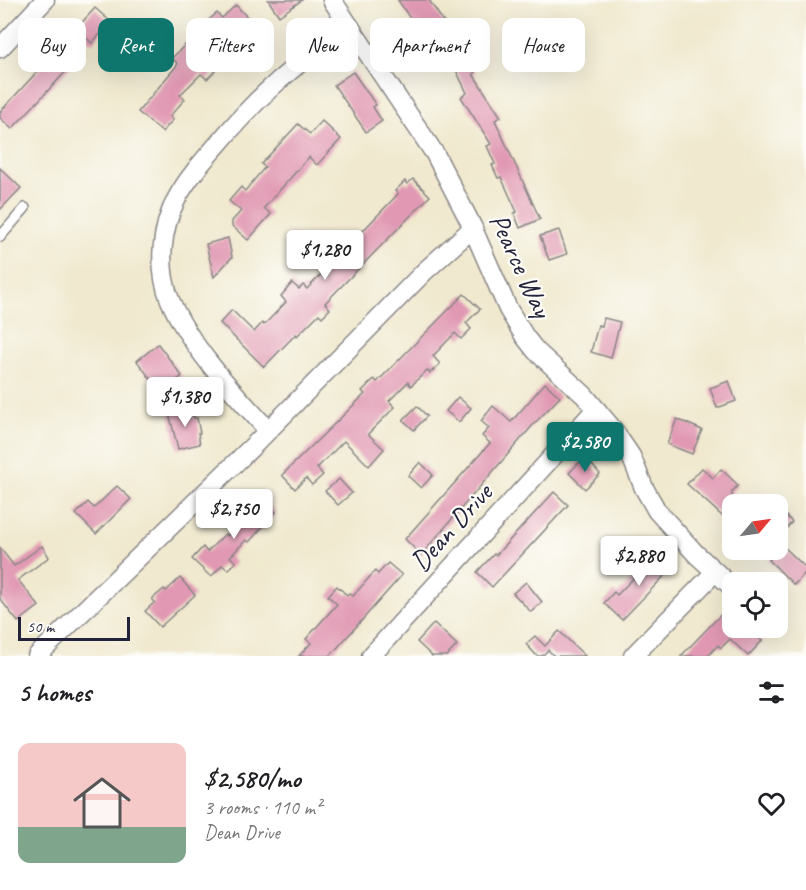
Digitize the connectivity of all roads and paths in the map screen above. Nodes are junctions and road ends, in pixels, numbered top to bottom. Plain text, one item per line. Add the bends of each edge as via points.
1 (45, 0) edge
2 (332, 0) edge
3 (344, 18) edge
4 (358, 39) edge
5 (0, 48) edge
6 (287, 72) edge
7 (26, 208) dead end
8 (473, 228) junction
9 (0, 237) edge
10 (596, 409) junction
11 (268, 430) junction
12 (715, 572) junction
13 (722, 578) edge
14 (37, 656) edge
15 (371, 656) edge
16 (633, 656) edge

1 - 5 street
2 - 3 street, Pearce Way
4 - 8 street, Pearce Way via 435,154
6 - 11 street via 232,128 186,184 170,214 163,255 165,282 177,315
7 - 9 lane
8 - 10 street, Pearce Way via 501,295 525,337
8 - 11 street
10 - 12 street, Pearce Way via 631,456 657,512
10 - 15 street, Dean Drive
11 - 14 street
12 - 13 street, Pearce Way
12 - 16 street

